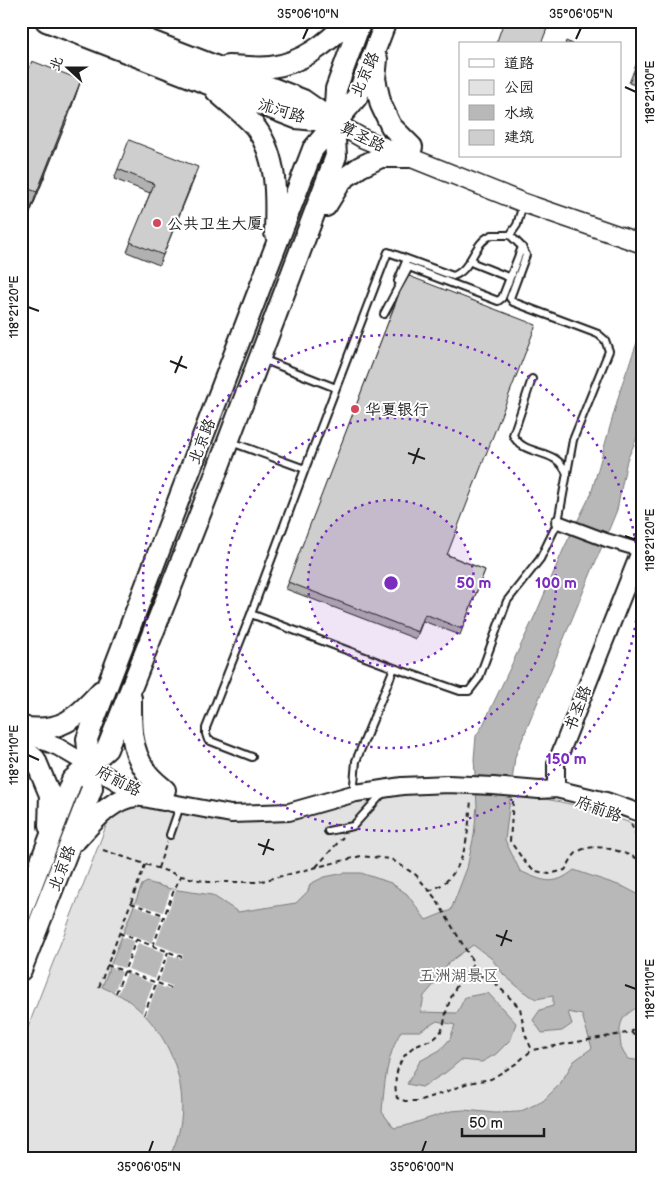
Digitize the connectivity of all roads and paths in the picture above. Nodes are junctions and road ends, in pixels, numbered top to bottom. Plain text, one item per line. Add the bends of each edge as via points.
1 (46, 21) edge
2 (99, 21) edge
3 (349, 21) edge
4 (362, 21) edge
5 (383, 29) edge
6 (210, 74) junction
7 (334, 122) junction
8 (410, 152) junction
9 (524, 203) junction
10 (622, 230) junction
11 (643, 233) edge
12 (510, 235) junction
13 (643, 244) edge
14 (522, 247) junction
15 (275, 248) junction
16 (301, 249) junction
17 (472, 257) junction
18 (407, 259) junction
19 (512, 274) junction
20 (260, 358) junction
21 (532, 379) dead end
22 (336, 388) junction
23 (229, 441) junction
24 (305, 469) junction
25 (568, 475) junction
26 (562, 524) junction
27 (642, 553) edge
28 (252, 614) junction
29 (394, 668) junction
30 (110, 680) junction
31 (132, 687) junction
32 (21, 727) edge
33 (21, 732) edge
34 (21, 740) edge
35 (21, 748) edge
36 (252, 757) dead end
37 (90, 765) junction
38 (448, 780) junction
39 (354, 784) junction
40 (387, 788) junction
41 (556, 789) junction
42 (520, 790) junction
43 (170, 798) junction
44 (471, 798) dead end
45 (638, 819) edge
46 (353, 826) junction
47 (328, 831) dead end
48 (170, 835) joint
49 (49, 840) junction
50 (70, 847) junction
51 (643, 849) edge
52 (103, 850) dead end
53 (643, 861) edge
54 (146, 864) junction
55 (158, 868) junction
56 (315, 869) junction
57 (181, 876) junction
58 (429, 891) junction
59 (131, 903) junction
60 (21, 913) edge
61 (164, 916) junction
62 (119, 933) junction
63 (136, 940) junction
64 (153, 946) junction
65 (168, 952) junction
66 (182, 957) dead end
67 (107, 964) junction
68 (21, 970) edge
69 (471, 970) junction
70 (125, 971) junction
71 (156, 982) junction
72 (99, 986) dead end
73 (171, 988) dead end
74 (116, 993) dead end
75 (144, 1015) dead end
76 (643, 1027) edge
77 (630, 1032) junction
78 (641, 1044) edge
79 (532, 1050) junction

1 - 6 main road, 沭河路
2 - 6 main road, 沭河路 via 126,29
3 - 6 main road via 328,42 299,60
4 - 7 main road, 北京路 via 336,89
5 - 7 main road, 北京路 via 356,97
5 - 8 main road via 375,79 381,105 391,126
6 - 7 main road, 沭河路 via 303,100
6 - 15 main road via 256,128 266,147 276,186
7 - 8 main road, 算圣路 via 368,130
7 - 15 main road, 北京路 via 313,149
7 - 16 main road, 北京路 via 336,156
8 - 9 main road, 算圣路
8 - 10 main road, 算圣路
8 - 16 main road via 381,157 342,180
9 - 10 main road, 算圣路 via 580,224
9 - 12 lane
10 - 11 main road, 算圣路
10 - 13 main road, 算圣路
12 - 14 lane
12 - 17 lane via 485,238
14 - 19 lane
14 - 25 lane via 526,255 510,298 513,302 598,334 605,340 609,351 573,440
15 - 30 main road, 北京路
16 - 20 main road, 北京路
17 - 18 lane via 459,274 453,276
17 - 19 lane via 473,263 482,267 508,277
18 - 19 lane via 384,314 410,267 498,300 502,298
18 - 22 lane via 388,252
20 - 22 lane
20 - 23 main road, 北京路
21 - 25 lane via 513,435 516,442 526,448 556,458
22 - 24 lane
23 - 24 lane
23 - 31 main road, 北京路
24 - 28 lane
25 - 26 lane
26 - 27 street
26 - 29 lane via 540,559 507,600 479,678 469,691 460,691
27 - 41 street, 书圣路
28 - 29 lane
28 - 36 lane via 206,728 208,740
29 - 39 lane via 356,761
30 - 32 main road via 86,708 63,725 36,730
30 - 37 main road, 北京路 via 86,739
31 - 37 main road, 北京路 via 107,749
31 - 43 main road via 131,734 138,756 146,772
33 - 37 street
34 - 37 street via 55,756
35 - 49 main road via 35,758 50,794
37 - 43 street, 府前路 via 119,783
37 - 49 main road, 北京路 via 72,780
37 - 50 main road, 北京路 via 92,788
38 - 39 street, 府前路 via 401,776
38 - 40 street, 府前路
38 - 42 street, 府前路
39 - 43 street, 府前路 via 288,802 268,804
40 - 43 street, 府前路 via 331,799 289,812 268,814 231,814
40 - 46 lane
41 - 42 street, 府前路 via 536,781
41 - 45 street, 府前路 via 574,800
42 - 53 path via 510,841 536,872 549,874 565,870 577,852 593,847 618,851
43 - 48 lane
43 - 50 main road via 136,796 117,801 97,817
44 - 58 path via 468,838 461,863 445,882
45 - 51 path
46 - 47 lane
46 - 56 path
48 - 55 path
49 - 60 main road, 北京路
50 - 68 main road, 北京路
52 - 54 path
54 - 55 path
54 - 59 path
55 - 57 path
56 - 57 path via 258,882 208,882
56 - 58 path via 360,856 391,859 416,875
57 - 61 path
58 - 69 path via 473,962
59 - 61 path
59 - 62 path
61 - 64 path
62 - 63 path
62 - 67 path
63 - 64 path
63 - 70 path
64 - 65 path
65 - 66 path
65 - 71 path
67 - 70 path
67 - 72 path
69 - 79 path via 496,984 520,1008
69 - 79 path via 461,978 447,1010 444,1027 436,1037 420,1043 402,1059 394,1086 397,1098 417,1101 491,1078
70 - 71 path
70 - 74 path
71 - 73 path
71 - 75 path
76 - 77 path
77 - 78 path
77 - 79 path

